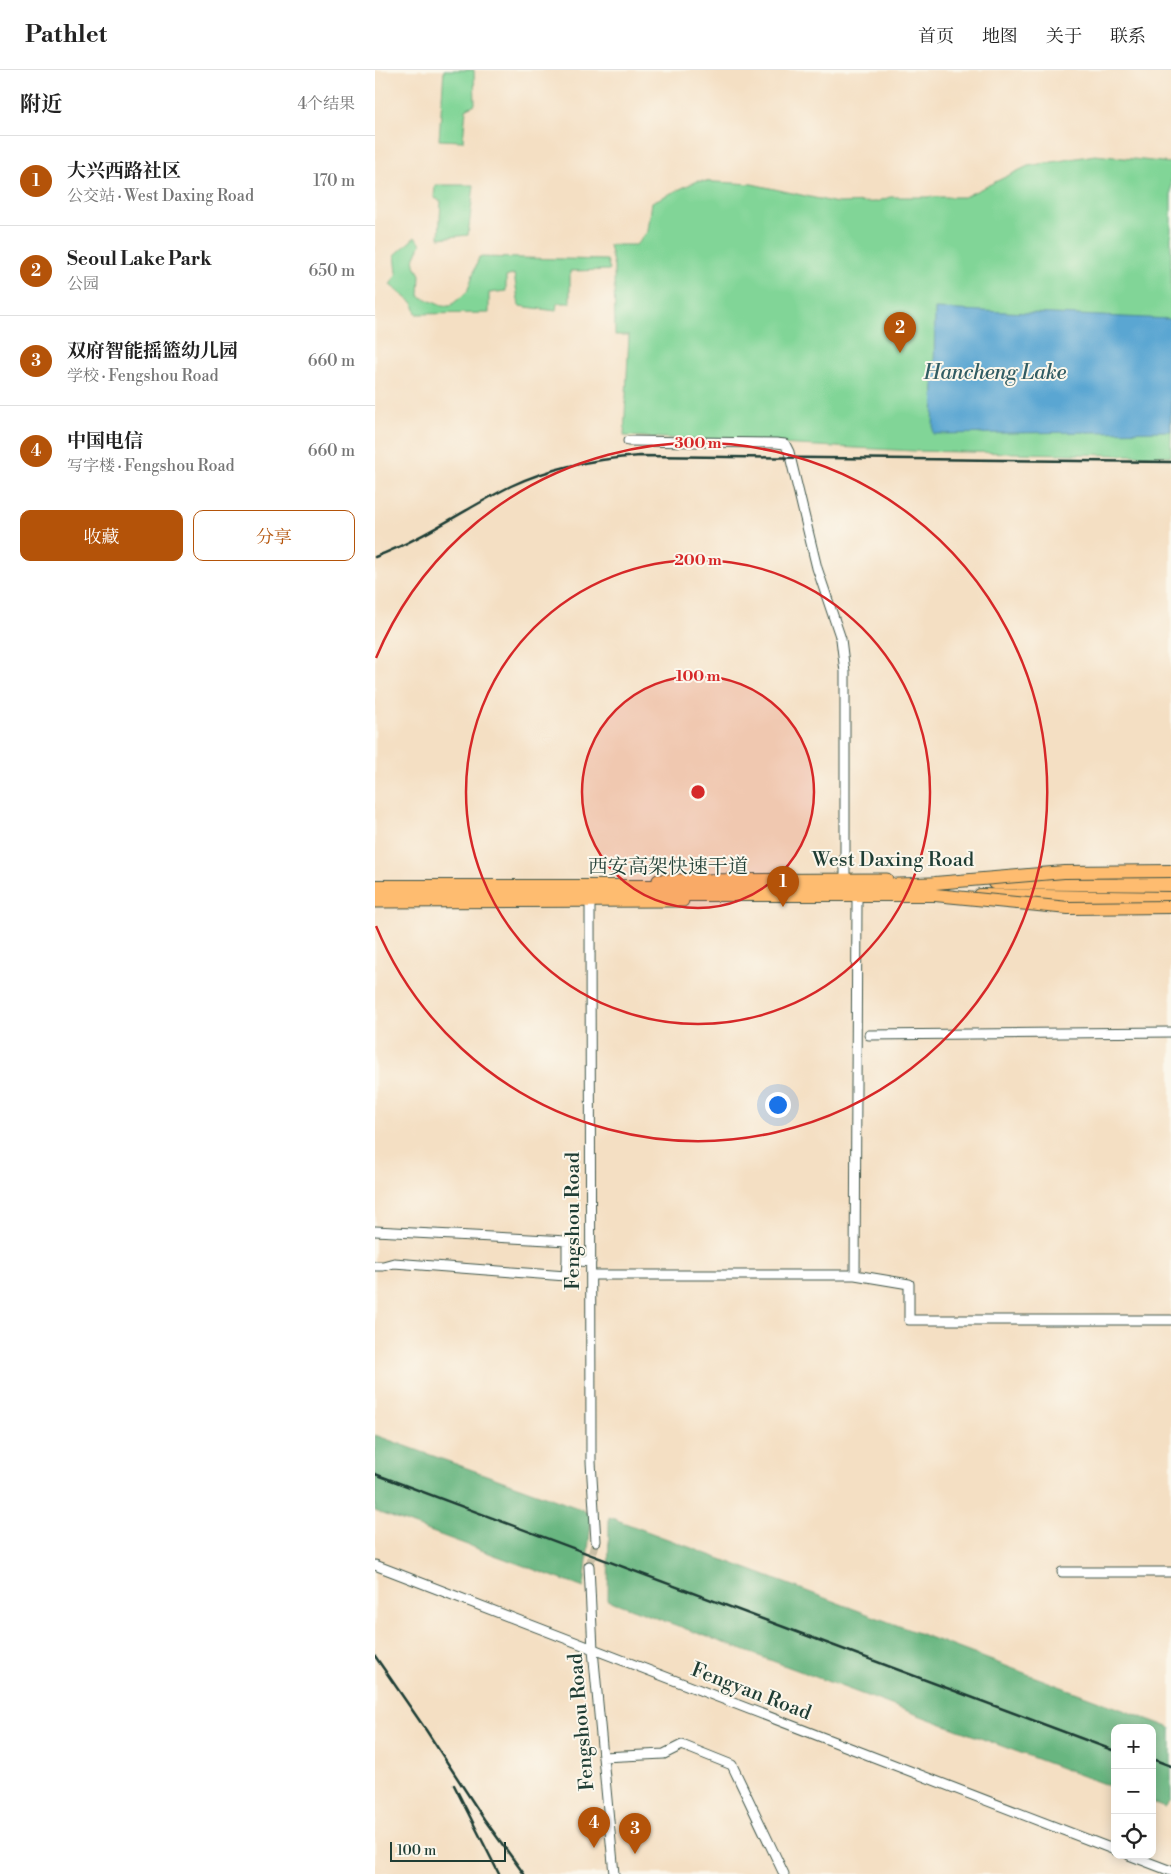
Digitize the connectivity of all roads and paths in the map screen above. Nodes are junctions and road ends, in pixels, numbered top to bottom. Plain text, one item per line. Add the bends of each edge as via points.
1 (628, 441) dead end
2 (1171, 871) edge
3 (1171, 878) edge
4 (845, 879) junction
5 (375, 881) edge
6 (1171, 885) edge
7 (375, 886) edge
8 (935, 889) junction
9 (375, 895) edge
10 (1171, 899) edge
11 (857, 901) junction
12 (375, 902) edge
13 (590, 902) junction
14 (1171, 907) edge
15 (1171, 1032) edge
16 (869, 1035) dead end
17 (375, 1231) edge
18 (567, 1260) junction
19 (591, 1262) junction
20 (375, 1266) edge
21 (591, 1275) junction
22 (855, 1275) junction
23 (1171, 1320) edge
24 (596, 1541) tunnel mouth
25 (375, 1565) edge
26 (589, 1566) tunnel mouth
27 (1062, 1572) dead end
28 (1171, 1572) edge
29 (593, 1650) junction
30 (603, 1757) junction
31 (1111, 1848) edge
32 (1139, 1859) edge
33 (1171, 1872) edge
34 (614, 1874) edge
35 (784, 1874) edge

1 - 4 street via 776,443 785,444 789,452 817,568 841,639 845,672
2 - 8 highway, bridge via 1064,872
3 - 4 main road, West Daxing Road
4 - 5 main road, West Daxing Road
6 - 8 highway, 西安高架快速干道, bridge via 1045,883
7 - 8 highway, 西安高架快速干道 via 851,886
8 - 9 highway, 西安高架快速干道
8 - 10 highway, 西安高架快速干道, bridge
8 - 14 highway, bridge via 1068,908
10 - 11 main road, West Daxing Road
11 - 13 main road, West Daxing Road
11 - 22 street
12 - 13 main road, West Daxing Road
13 - 19 street, Fengshou Road
15 - 16 street
17 - 18 street via 567,1241
18 - 19 street
18 - 20 street via 566,1276 394,1263
19 - 21 street, Fengshou Road
21 - 22 street
21 - 24 street, Fengshou Road via 591,1462
22 - 23 street via 909,1284 909,1320
25 - 29 street, Fengyan Road
26 - 29 street, Fengshou Road
27 - 28 street
29 - 30 street, Fengshou Road
29 - 31 street, Fengyan Road
30 - 34 street, Fengshou Road
30 - 35 street via 664,1754 681,1745 732,1764
32 - 33 street

